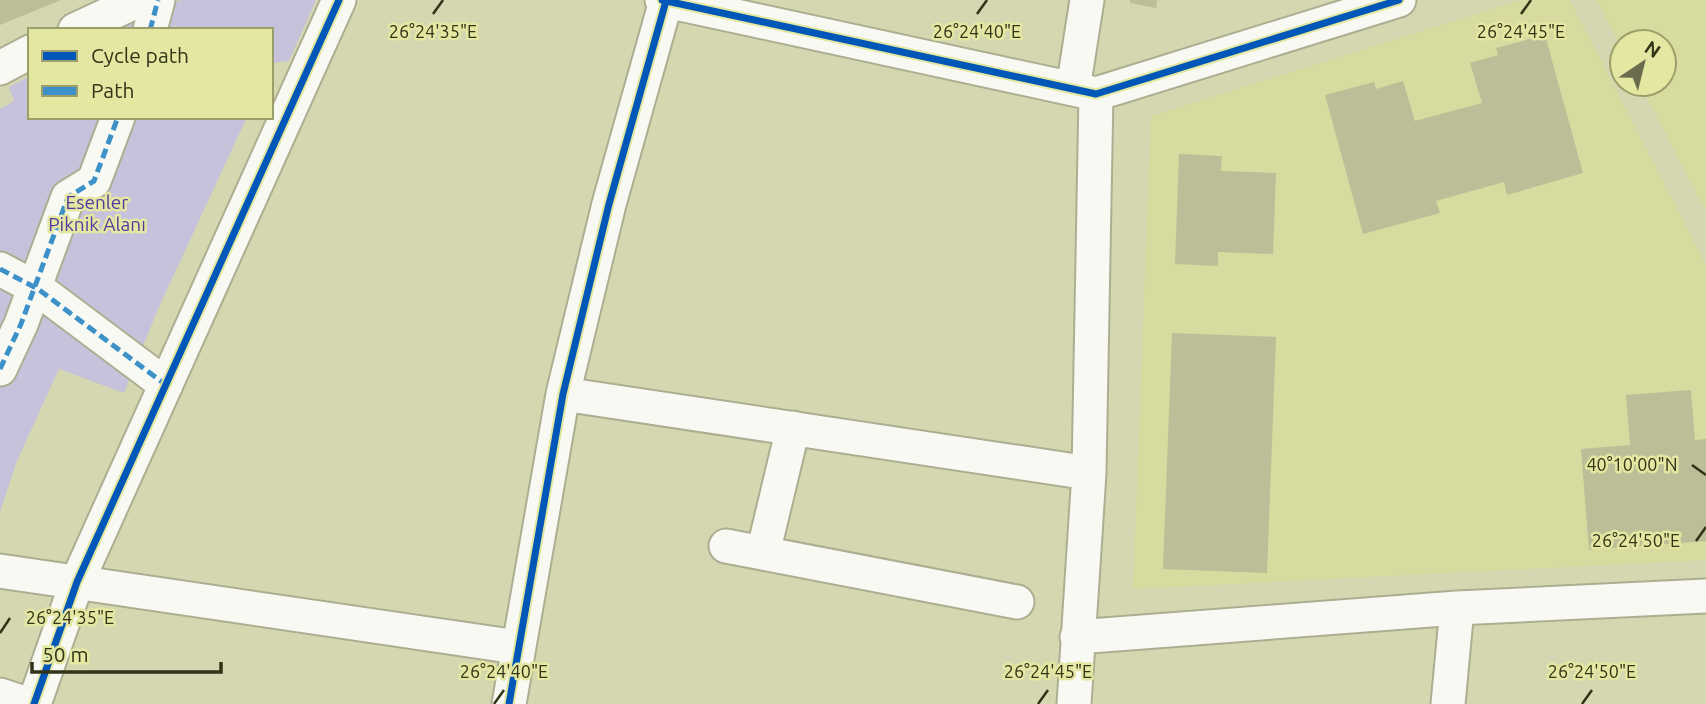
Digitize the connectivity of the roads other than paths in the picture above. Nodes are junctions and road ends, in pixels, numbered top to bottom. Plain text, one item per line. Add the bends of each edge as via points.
1 (138, 0) edge
2 (158, 0) edge
3 (339, 0) edge
4 (1087, 0) edge
5 (1399, 0) edge
6 (664, 1) edge
7 (79, 28) edge
8 (151, 28) edge
9 (28, 53) edge
10 (0, 68) edge
11 (1084, 92) junction
12 (117, 119) edge
13 (0, 269) edge
14 (35, 288) junction
15 (0, 369) edge
16 (166, 385) junction
17 (563, 394) junction
18 (793, 428) junction
19 (1089, 473) junction
20 (726, 546) dead end
21 (763, 553) junction
22 (0, 571) edge
23 (77, 582) junction
24 (1706, 596) edge
25 (1017, 601) dead end
26 (1457, 608) junction
27 (1077, 637) junction
28 (517, 647) junction
29 (0, 695) edge
30 (27, 704) edge
31 (34, 704) edge
32 (509, 704) edge
33 (1074, 704) edge
34 (1448, 704) edge

1 - 7 street
2 - 8 street
3 - 16 street
4 - 11 street
5 - 11 street
6 - 11 street
6 - 17 street
9 - 10 street
11 - 19 street
12 - 14 street via 94,181 68,197
13 - 14 street
14 - 15 street
14 - 16 street
16 - 23 street
17 - 18 street
17 - 28 street
18 - 19 street
18 - 21 street
19 - 27 street
20 - 21 street
21 - 25 street
22 - 23 street
23 - 28 street
23 - 31 street
24 - 26 street
26 - 27 street
26 - 34 street
27 - 33 street
28 - 32 street
29 - 30 street

